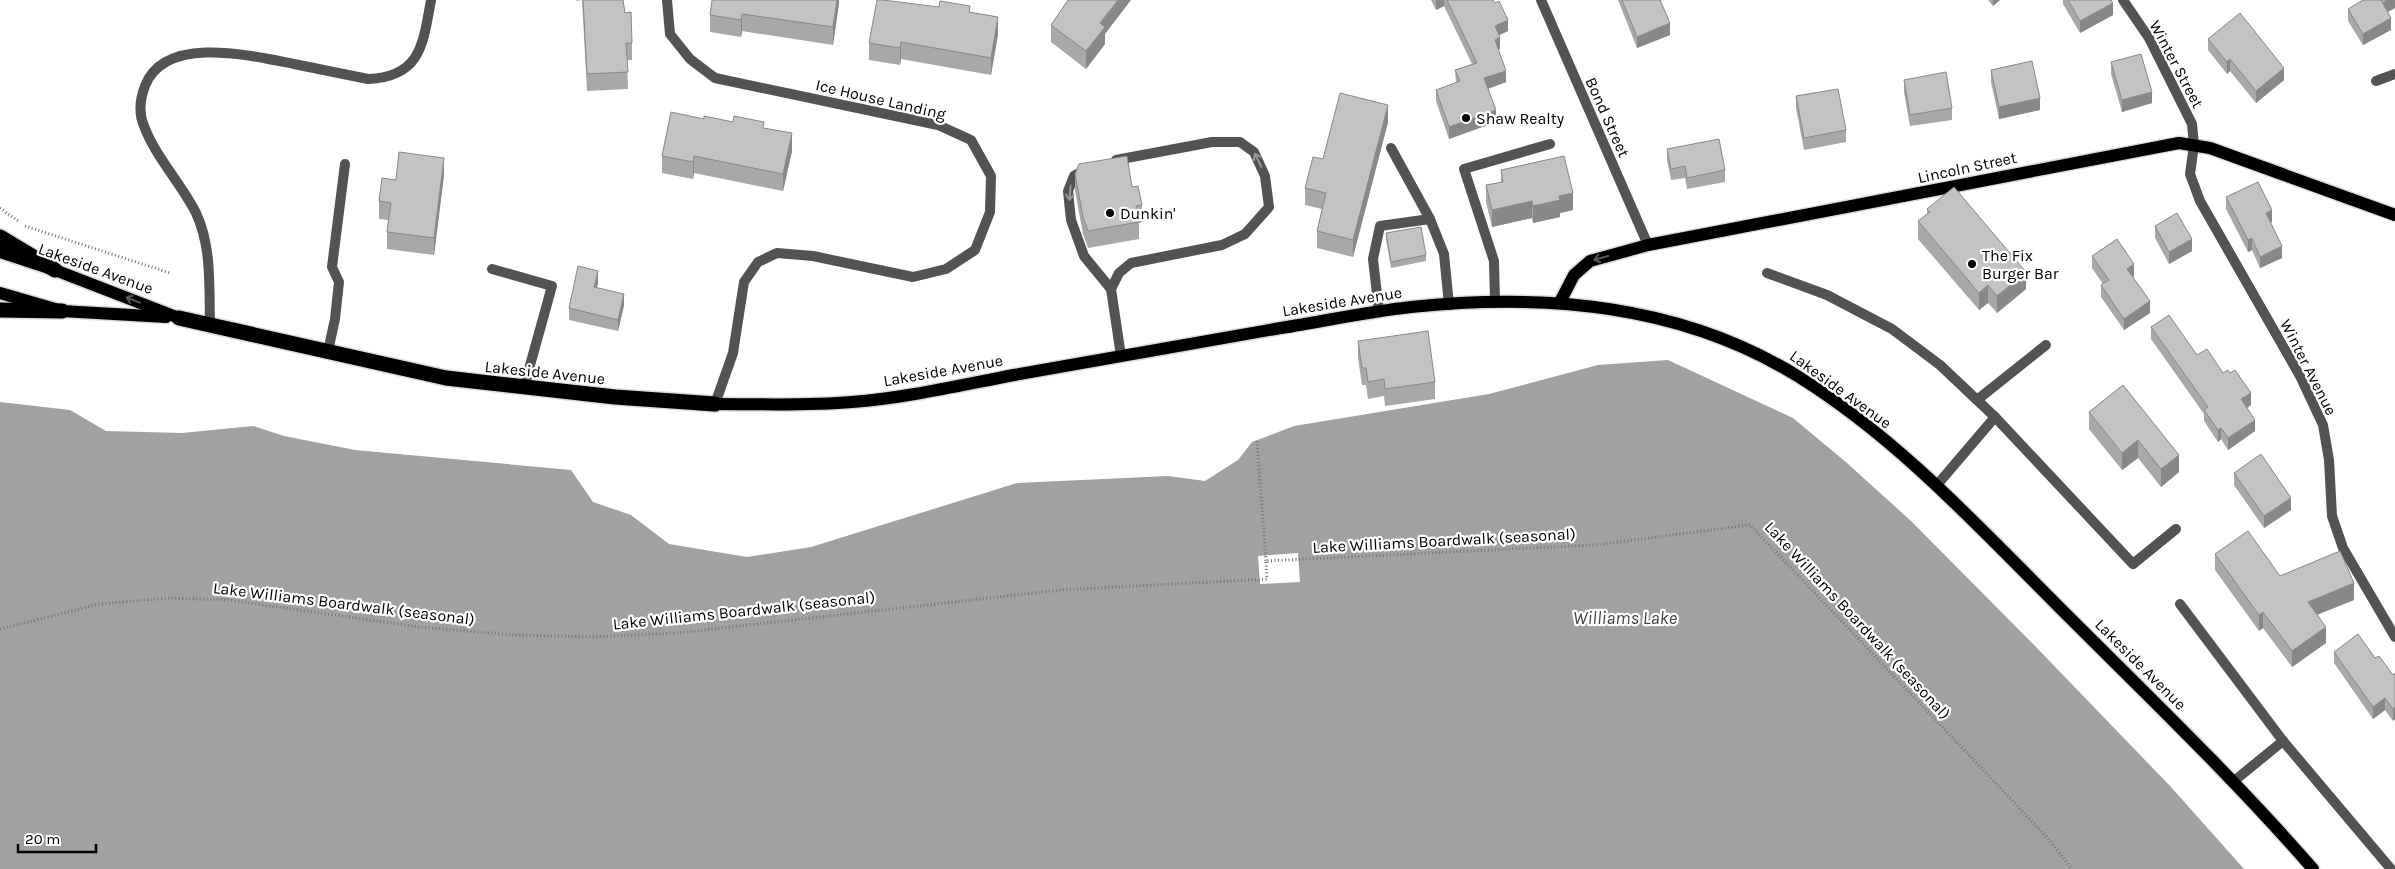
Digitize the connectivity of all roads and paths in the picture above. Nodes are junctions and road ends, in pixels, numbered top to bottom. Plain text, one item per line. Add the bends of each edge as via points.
1 (431, 0) edge
2 (667, 0) edge
3 (1542, 0) edge
4 (2123, 0) edge
5 (2395, 74) edge
6 (2376, 81) dead end
7 (1550, 144) dead end
8 (2194, 145) junction
9 (1391, 148) dead end
10 (345, 164) dead end
11 (0, 208) edge
12 (2395, 215) edge
13 (1430, 219) junction
14 (0, 237) edge
15 (1648, 245) junction
16 (0, 252) edge
17 (492, 269) dead end
18 (55, 270) junction
19 (170, 273) dead end
20 (1766, 273) dead end
21 (1111, 289) junction
22 (0, 293) edge
23 (1495, 302) junction
24 (1560, 302) junction
25 (1449, 305) junction
26 (0, 310) edge
27 (62, 311) junction
28 (1379, 312) junction
29 (179, 318) junction
30 (210, 325) junction
31 (2046, 345) dead end
32 (328, 351) junction
33 (1121, 356) junction
34 (524, 387) junction
35 (1976, 400) junction
36 (715, 404) junction
37 (1995, 417) junction
38 (1257, 441) dead end
39 (1937, 485) junction
40 (2176, 529) dead end
41 (1266, 562) junction
42 (2180, 604) dead end
43 (0, 629) edge
44 (2395, 636) edge
45 (2283, 741) junction
46 (2234, 781) junction
47 (2072, 869) edge
48 (2313, 869) edge
49 (2390, 869) edge

1 - 30 street via 423,43 412,64 387,78 368,79 232,52 195,54 168,61 149,76 139,100 143,124 196,214 208,256
2 - 36 street, Ice House Landing via 670,34 690,59 715,78 938,125 971,140 990,176 990,212 975,250 946,269 913,277 813,256 777,253 758,262 744,282 733,353
3 - 15 street, Bond Street
4 - 8 street, Winter Street via 2149,38 2192,124
5 - 6 street
7 - 23 street via 1464,169 1494,261
8 - 12 main road, Lincoln Street
8 - 15 main road, Lincoln Street via 2179,143 2136,150 1862,206
8 - 44 street, Winter Avenue via 2190,174 2200,202 2300,376 2319,417 2329,460 2332,516 2343,548
9 - 13 street
10 - 32 street via 332,267 339,282
11 - 19 path via 24,226
13 - 25 street via 1444,254
13 - 28 street via 1380,226 1373,259
14 - 18 highway
15 -> 24 main road, Lincoln Street via 1590,261 1574,275
16 - 18 main road, Lakeside Avenue
17 - 34 street via 552,286
29 -> 18 main road, Lakeside Avenue
20 - 35 street via 1827,294 1892,329 1940,364
21 -> 21 street via 1119,273 1131,263 1222,245 1245,234 1269,207 1265,176 1254,152 1240,142 1212,142 1099,164 1074,176 1068,190 1071,220 1084,256
21 - 33 street
22 - 27 main road, Lakeside Avenue
23 - 24 main road, Lakeside Avenue
23 - 25 main road, Lakeside Avenue
24 - 39 main road, Lakeside Avenue via 1619,309 1668,322 1733,343 1771,361 1802,378
25 - 28 main road, Lakeside Avenue
26 - 27 highway
27 - 29 main road, Lakeside Avenue
28 - 33 main road, Lakeside Avenue
29 - 30 highway, Lakeside Avenue
30 - 32 highway, Lakeside Avenue
31 - 35 street
32 - 34 highway, Lakeside Avenue via 446,378
33 - 36 main road, Lakeside Avenue via 853,402
34 - 36 highway, Lakeside Avenue
35 - 37 street
37 - 39 street
37 - 40 street via 2133,564
38 - 41 path, Lake Williams Boardwalk (seasonal)
39 - 46 main road, Lakeside Avenue
41 - 43 path, Lake Williams Boardwalk (seasonal) via 1267,579 1061,590 677,633 592,637 515,635 419,627 228,600 168,598 99,604
41 - 47 path, Lake Williams Boardwalk (seasonal) via 1594,545 1750,525 2046,836
42 - 45 street
45 - 46 street
45 - 49 street
46 - 48 main road, Lakeside Avenue

